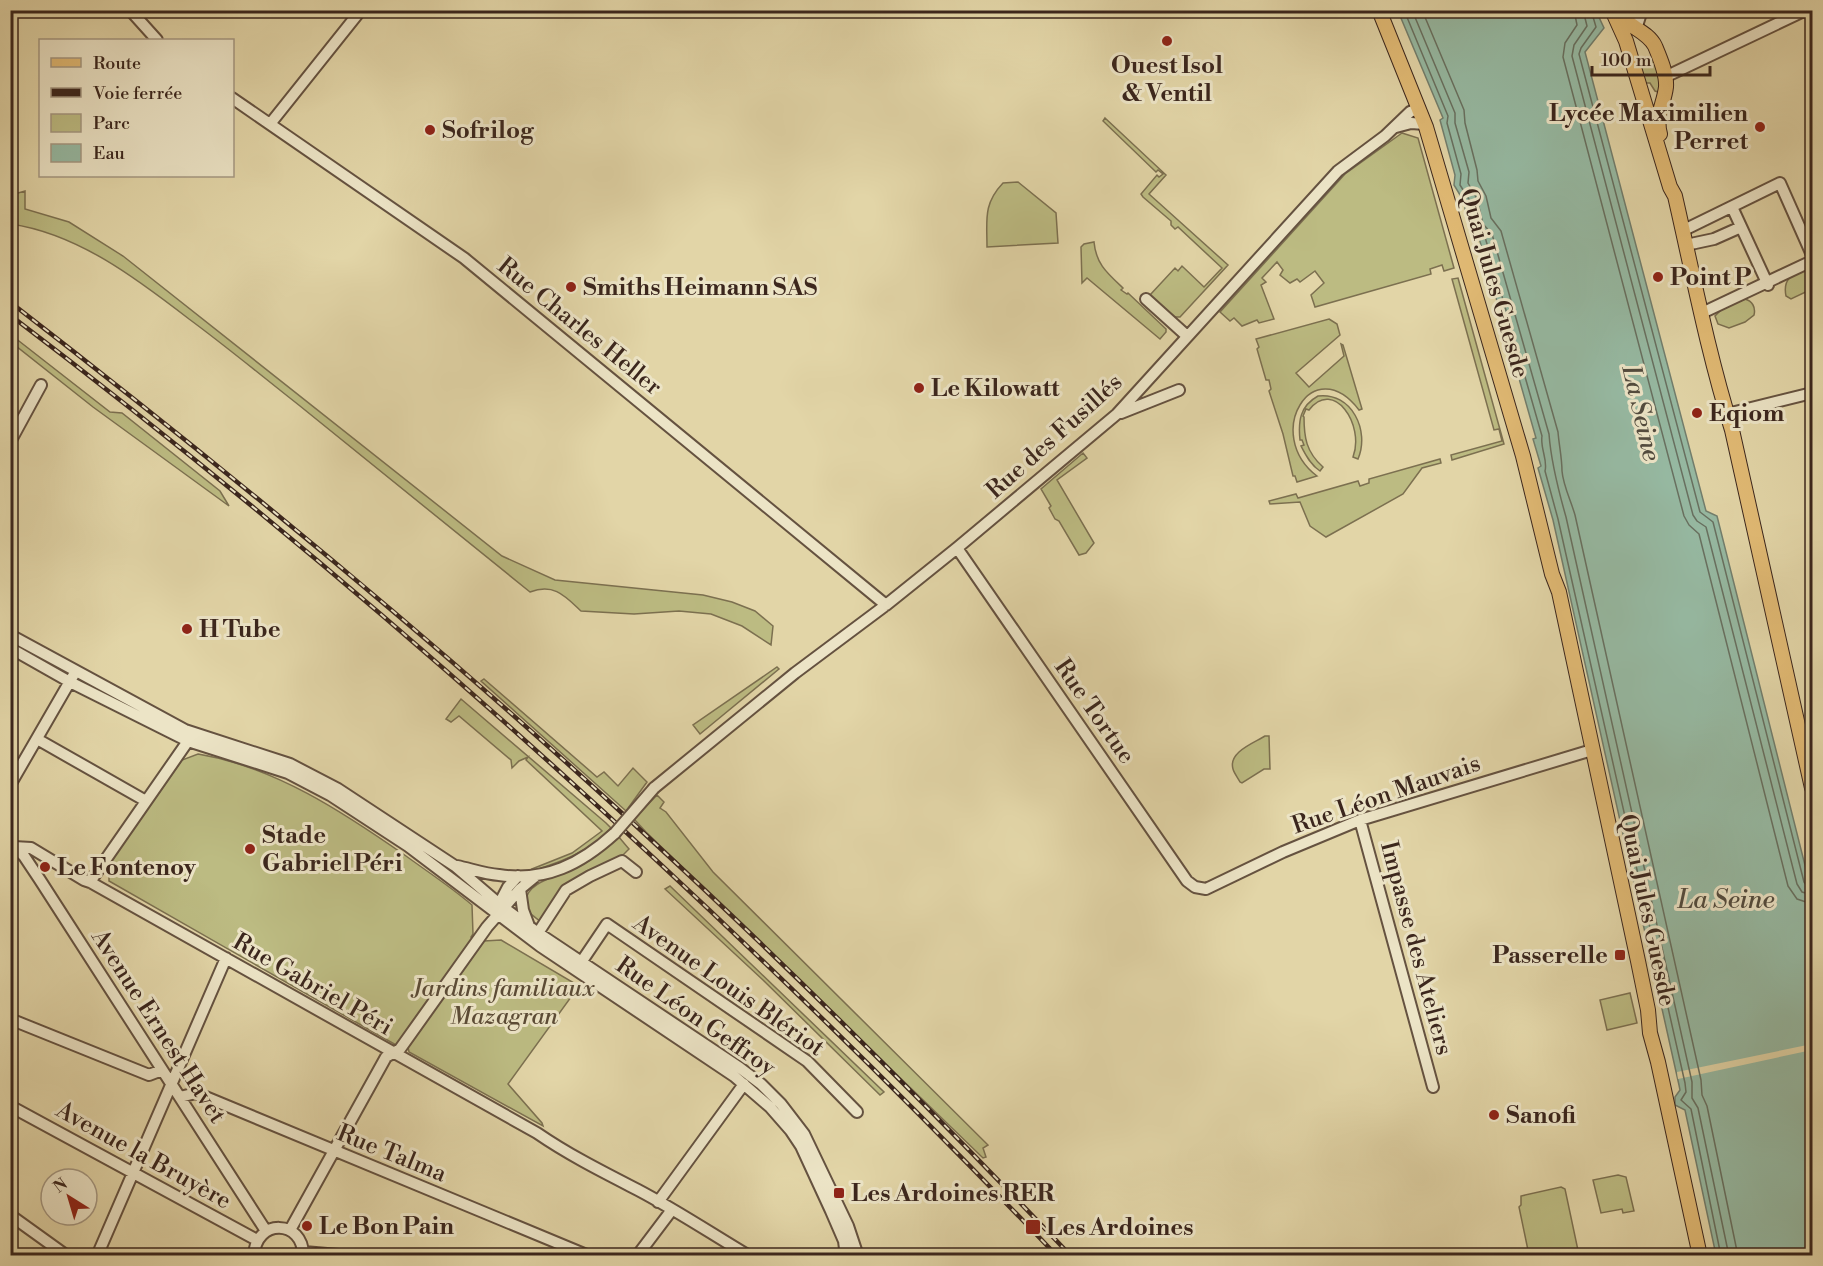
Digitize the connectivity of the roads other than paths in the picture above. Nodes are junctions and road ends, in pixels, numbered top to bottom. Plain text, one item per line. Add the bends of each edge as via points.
1 (130, 10) edge
2 (361, 10) edge
3 (1379, 10) edge
4 (1612, 10) edge
5 (1617, 10) edge
6 (1642, 10) edge
7 (1777, 10) edge
8 (1806, 10) edge
9 (1785, 21) junction
10 (1636, 29) junction
11 (156, 39) edge
12 (1659, 57) junction
13 (1632, 65) junction
14 (1665, 84) junction
15 (234, 99) edge
16 (1419, 108) junction
17 (270, 124) junction
18 (1425, 124) junction
19 (1392, 129) junction
20 (1675, 196) junction
21 (1732, 207) junction
22 (1741, 227) junction
23 (1684, 230) junction
24 (1686, 244) junction
25 (1812, 255) edge
26 (1812, 261) edge
27 (1767, 284) junction
28 (1698, 296) junction
29 (1146, 299) dead end
30 (1704, 312) junction
31 (1187, 336) junction
32 (41, 385) dead end
33 (1141, 387) junction
34 (1179, 390) dead end
35 (1812, 393) edge
36 (1158, 398) junction
37 (1726, 411) junction
38 (1117, 414) junction
39 (10, 442) edge
40 (957, 548) junction
41 (886, 605) junction
42 (10, 635) edge
43 (10, 648) edge
44 (76, 671) junction
45 (70, 682) junction
46 (37, 739) junction
47 (188, 741) junction
48 (1588, 751) junction
49 (10, 785) edge
50 (1812, 788) edge
51 (146, 801) junction
52 (1360, 820) junction
53 (12, 848) edge
54 (455, 866) junction
55 (636, 872) dead end
56 (537, 875) junction
57 (518, 876) junction
58 (90, 882) junction
59 (520, 889) junction
60 (1206, 889) joint
61 (499, 910) junction
62 (534, 929) junction
63 (226, 958) junction
64 (582, 961) junction
65 (10, 1019) edge
66 (393, 1053) junction
67 (162, 1070) junction
68 (171, 1084) junction
69 (744, 1084) junction
70 (1433, 1087) dead end
71 (180, 1096) junction
72 (10, 1106) edge
73 (857, 1112) dead end
74 (334, 1150) junction
75 (134, 1173) junction
76 (658, 1202) junction
77 (671, 1210) junction
78 (10, 1215) edge
79 (290, 1230) junction
80 (266, 1231) junction
81 (257, 1240) junction
82 (304, 1254) edge
83 (67, 1256) edge
84 (97, 1256) edge
85 (254, 1256) edge
86 (350, 1256) edge
87 (589, 1256) edge
88 (637, 1256) edge
89 (749, 1256) edge
90 (846, 1256) edge
91 (858, 1256) edge
92 (1693, 1256) edge
93 (1700, 1256) edge

1 - 11 street
2 - 17 street
3 - 16 main road, Quai Jules Guesde
4 - 13 main road
5 - 10 main road
6 - 10 street
7 - 9 street
8 - 9 street
9 - 14 street
10 - 12 main road via 1654,43
12 - 13 main road via 1647,53
12 - 14 main road
13 - 14 main road via 1649,98 1657,99
13 - 20 main road
14 - 20 main road via 1658,121
15 - 17 street, Rue Charles Heller
16 - 18 main road, Quai Jules Guesde
16 - 19 street, Rue des Fusillés
17 - 41 street, Rue Charles Heller via 464,258
18 - 19 street
18 - 48 main road, Quai Jules Guesde via 1522,456 1552,574 1551,590 1576,718
19 - 31 street, Rue des Fusillés via 1338,171
20 - 23 main road
21 - 22 street
21 - 23 street
21 - 25 street via 1780,183
22 - 24 street via 1713,239
22 - 27 street
23 - 24 main road
24 - 28 main road
26 - 27 street
27 - 30 street
28 - 30 main road
28 - 37 main road
29 - 31 street
30 - 37 main road via 1725,392
31 - 33 street, Rue des Fusillés
32 - 39 street
33 - 36 street
33 - 38 street, Rue des Fusillés
34 - 36 street
35 - 37 street
36 - 38 street
37 - 50 main road
38 - 40 street, Rue des Fusillés via 1084,449
40 - 41 street, Rue des Fusillés
40 - 60 street, Rue Tortue via 1187,881
41 - 56 street, Rue des Fusillés, bridge via 654,788 595,852 568,867
42 - 44 street
43 - 45 street
44 - 45 street
44 - 54 street via 185,730 290,764 338,789
45 - 46 street
45 - 47 street
46 - 49 street
46 - 51 street
47 - 51 street
47 - 61 street via 288,773 330,795
48 - 52 street, Rue Léon Mauvais
48 - 92 main road, Quai Jules Guesde
48 - 93 main road, Quai Jules Guesde via 1640,971 1652,1045
51 - 58 street
52 - 60 street, Rue Léon Mauvais
52 - 70 street, Impasse des Ateliers
53 - 58 street, Rue Gabriel Péri via 31,849
53 - 67 street, Avenue Ernest Havet via 24,856
54 - 57 street
54 - 61 street
55 - 62 street via 622,861 590,876 566,890
56 - 57 street
56 - 59 street
57 - 61 street via 508,887
58 - 63 street, Rue Gabriel Péri
59 - 61 street
59 - 62 street via 523,910
61 - 62 street, Rue Léon Geffroy
61 - 66 street via 400,1049
61 - 69 street, Rue Léon Geffroy via 549,952
62 - 64 street, Rue Léon Geffroy
63 - 66 street, Rue Gabriel Péri
63 - 68 street
64 - 73 street, Avenue Louis Blériot via 607,924 807,1061
64 - 91 street, Rue Léon Geffroy via 740,1068 781,1104 815,1155
65 - 67 street via 149,1075
66 - 74 street via 386,1057
66 - 76 street, Rue Gabriel Péri
67 - 68 street, Avenue Ernest Havet
68 - 71 street, Avenue Ernest Havet
68 - 75 street
69 - 76 street
69 - 90 street, Rue Léon Geffroy via 782,1120 804,1151 844,1241
71 - 74 street, Rue Talma via 196,1093
71 - 80 street, Avenue Ernest Havet
72 - 75 street, Avenue la Bruyère
74 - 79 street
74 - 87 street, Rue Talma
75 - 81 street, Avenue la Bruyère
75 - 84 street
76 - 77 street, Rue Gabriel Péri
77 - 88 street
77 - 89 street, Rue Gabriel Péri
78 - 83 street
79 - 80 street
79 - 82 street via 300,1239
80 - 81 street
81 - 85 street
82 - 86 street

